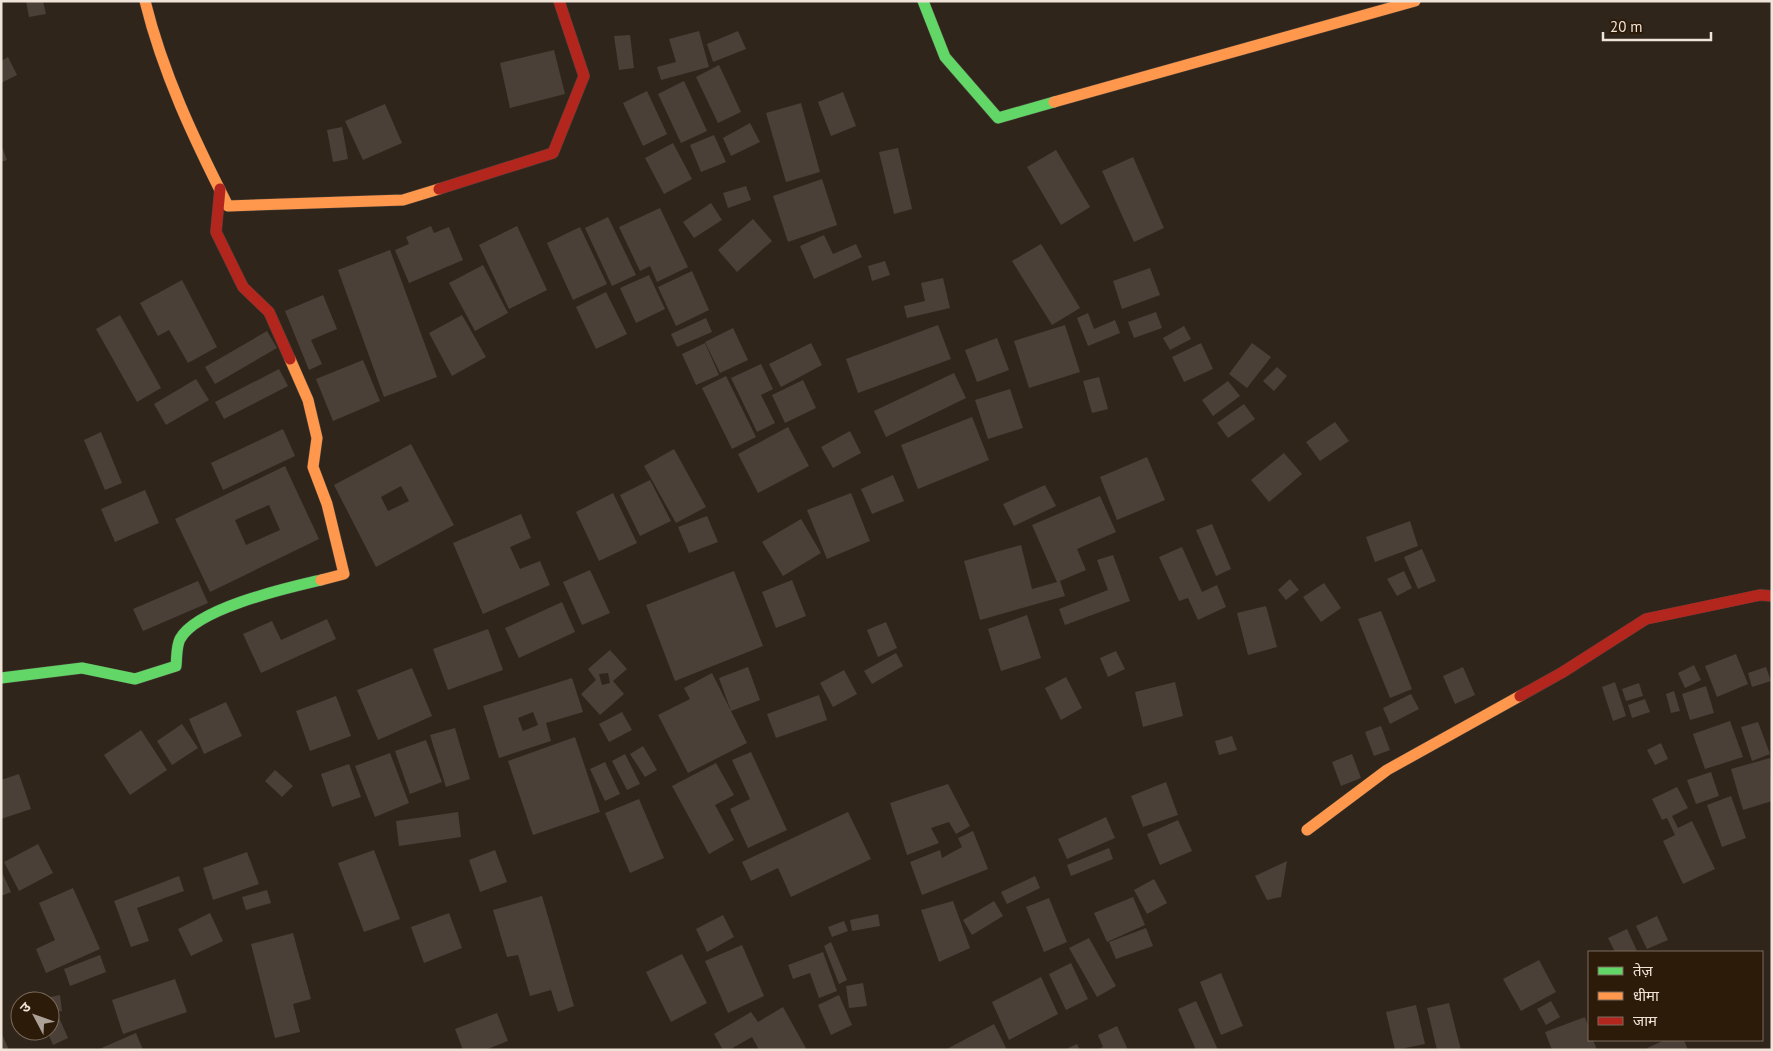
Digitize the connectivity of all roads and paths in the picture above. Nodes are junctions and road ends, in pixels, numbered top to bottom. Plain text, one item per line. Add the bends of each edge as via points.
1 (145, 1) edge
2 (559, 1) edge
3 (923, 1) edge
4 (1415, 1) edge
5 (220, 189) junction
6 (1772, 596) edge
7 (1, 678) edge
8 (1307, 830) dead end

1 - 5 street via 153,33 187,125
2 - 5 street via 584,76 553,153 403,200 228,206
3 - 4 street via 945,57 998,118
5 - 7 street via 216,232 243,287 270,312 308,400 317,438 313,467 327,504 344,574 247,600 196,623 180,639 176,666 135,679 82,668
6 - 8 street via 1760,595 1646,619 1563,672 1388,770

